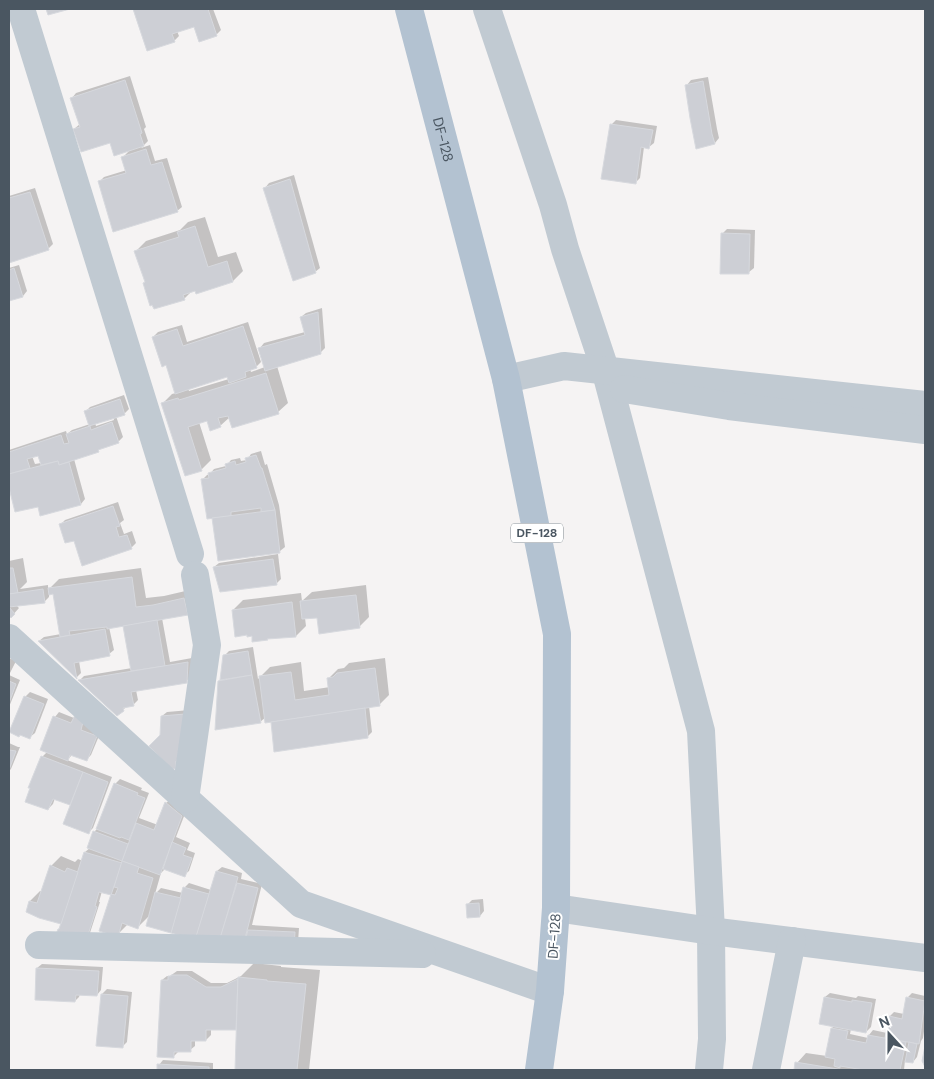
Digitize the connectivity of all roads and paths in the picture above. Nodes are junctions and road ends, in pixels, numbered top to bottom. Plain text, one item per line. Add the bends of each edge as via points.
1 (21, 9) edge
2 (409, 9) edge
3 (487, 9) edge
4 (608, 378) junction
5 (506, 379) junction
6 (925, 404) edge
7 (925, 430) edge
8 (9, 638) edge
9 (185, 799) junction
10 (556, 908) junction
11 (710, 930) junction
12 (792, 941) junction
13 (39, 945) dead end
14 (449, 955) junction
15 (925, 958) edge
16 (550, 991) junction
17 (539, 1070) edge
18 (708, 1070) edge
19 (766, 1070) edge

1 - 9 street via 192,565 208,645
2 - 5 main road, DF-128 / DF-128
3 - 4 street
4 - 5 street via 564,366
4 - 6 street
4 - 7 street via 730,406
4 - 11 street via 701,731
5 - 10 main road, DF-128 / DF-128 via 557,634
8 - 9 street
9 - 14 street via 301,904
10 - 11 street
10 - 16 main road, DF-128 / DF-128
11 - 12 street
11 - 18 street via 712,1039
12 - 15 street
12 - 19 street
13 - 14 street
14 - 16 street
16 - 17 main road, DF-128 / DF-128

